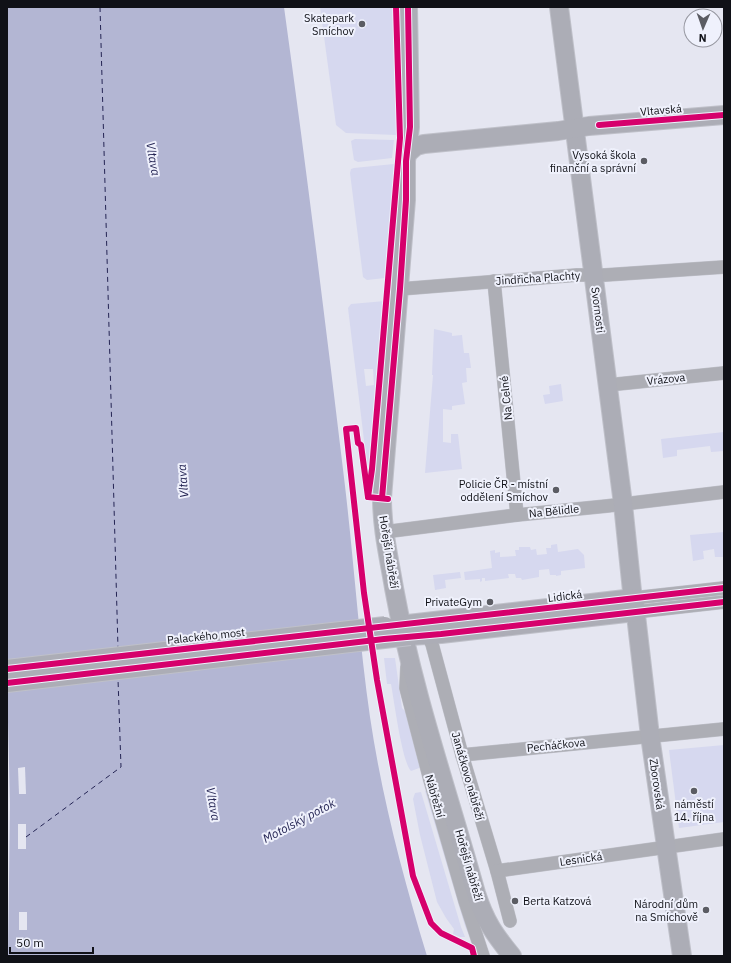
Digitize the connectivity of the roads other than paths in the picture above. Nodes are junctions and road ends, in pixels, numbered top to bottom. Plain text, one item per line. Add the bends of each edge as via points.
1 (408, 7) edge
2 (559, 7) edge
3 (724, 114) edge
4 (575, 128) junction
5 (407, 154) junction
6 (724, 267) edge
7 (594, 275) junction
8 (494, 281) junction
9 (400, 289) junction
10 (724, 373) edge
11 (608, 385) junction
12 (724, 492) edge
13 (623, 504) junction
14 (517, 515) junction
15 (384, 532) junction
16 (724, 588) edge
17 (724, 602) edge
18 (635, 605) junction
19 (413, 632) junction
20 (408, 657) junction
21 (7, 669) edge
22 (7, 683) edge
23 (724, 729) edge
24 (650, 736) junction
25 (462, 755) junction
26 (724, 839) edge
27 (666, 847) junction
28 (496, 871) junction
29 (510, 921) dead end
30 (483, 956) edge
31 (512, 956) edge
32 (682, 956) edge

1 - 5 main road, Hořejší nábřeží via 410,127
2 - 4 main road, Svornosti
3 - 4 main road, Vltavská
4 - 5 main road, Vltavská via 424,144
4 - 7 main road, Svornosti
5 - 9 main road, Hořejší nábřeží
6 - 7 street, Jindřicha Plachty
7 - 8 street, Jindřicha Plachty
7 - 11 main road, Svornosti
8 - 9 street, Jindřicha Plachty
8 - 14 street, Na Celné
9 - 15 main road, Hořejší nábřeží via 382,498
10 - 11 street, Vrázova
11 - 13 main road, Svornosti
12 - 13 street, Na Bělidle
13 - 14 street, Na Bělidle
13 - 18 main road, Svornosti
14 - 15 street, Na Bělidle
15 - 20 main road, Hořejší nábřeží
16 - 18 street, Lidická
17 - 18 street, Lidická
18 - 19 main road, Lidická
18 - 24 main road, Zborovská
19 - 21 main road, Palackého most, bridge
19 - 22 main road, Palackého most, bridge
19 - 25 street, Janáčkovo nábřeží via 429,638 432,644
20 - 30 street, Nábřežní via 406,688 454,863
20 - 31 main road, Hořejší nábřeží via 480,907 497,938
23 - 24 street
24 - 25 street, Pecháčkova
24 - 27 main road, Zborovská
25 - 28 street, Janáčkovo nábřeží
26 - 27 street
27 - 28 street, Lesnická
27 - 32 main road, Zborovská
28 - 29 street, Janáčkovo nábřeží

